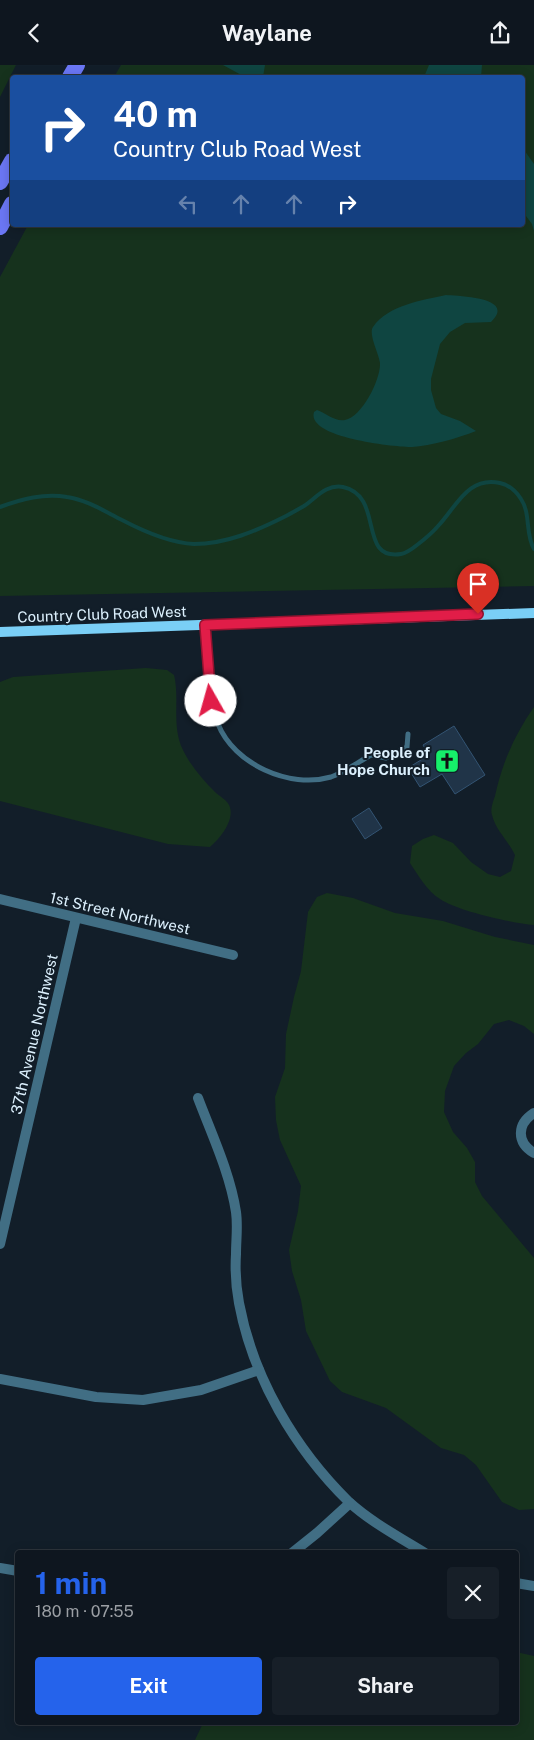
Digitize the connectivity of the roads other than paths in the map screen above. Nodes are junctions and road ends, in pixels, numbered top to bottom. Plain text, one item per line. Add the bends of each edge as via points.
1 (10, 164) edge
2 (0, 182) edge
3 (10, 208) edge
4 (0, 227) edge
5 (534, 613) edge
6 (205, 625) junction
7 (0, 632) edge
8 (408, 734) dead end
9 (0, 899) edge
10 (76, 918) junction
11 (233, 955) dead end
12 (198, 1097) dead end
13 (534, 1113) edge
14 (534, 1153) edge
15 (0, 1244) edge
16 (259, 1370) junction
17 (0, 1379) edge
18 (350, 1503) junction
19 (296, 1550) edge
20 (420, 1550) edge
21 (0, 1568) edge
22 (15, 1570) edge
23 (519, 1584) edge
24 (534, 1586) edge

1 - 2 main road
3 - 4 main road
5 - 6 main road, Country Club Road West
6 - 7 main road, Country Club Road West
6 - 8 lane via 214,714 224,736 252,763 276,774 320,779 371,755 386,758 400,751 407,747
9 - 10 street, 1st Street Northwest
10 - 11 street, 1st Street Northwest
10 - 15 street, 37th Avenue Northwest
12 - 16 street via 231,1188 236,1213 239,1304
13 - 14 street via 522,1125 520,1137
16 - 17 street via 200,1390 143,1400 96,1397
16 - 18 street via 275,1404 308,1456
18 - 19 street
18 - 20 street
21 - 22 street
23 - 24 street

